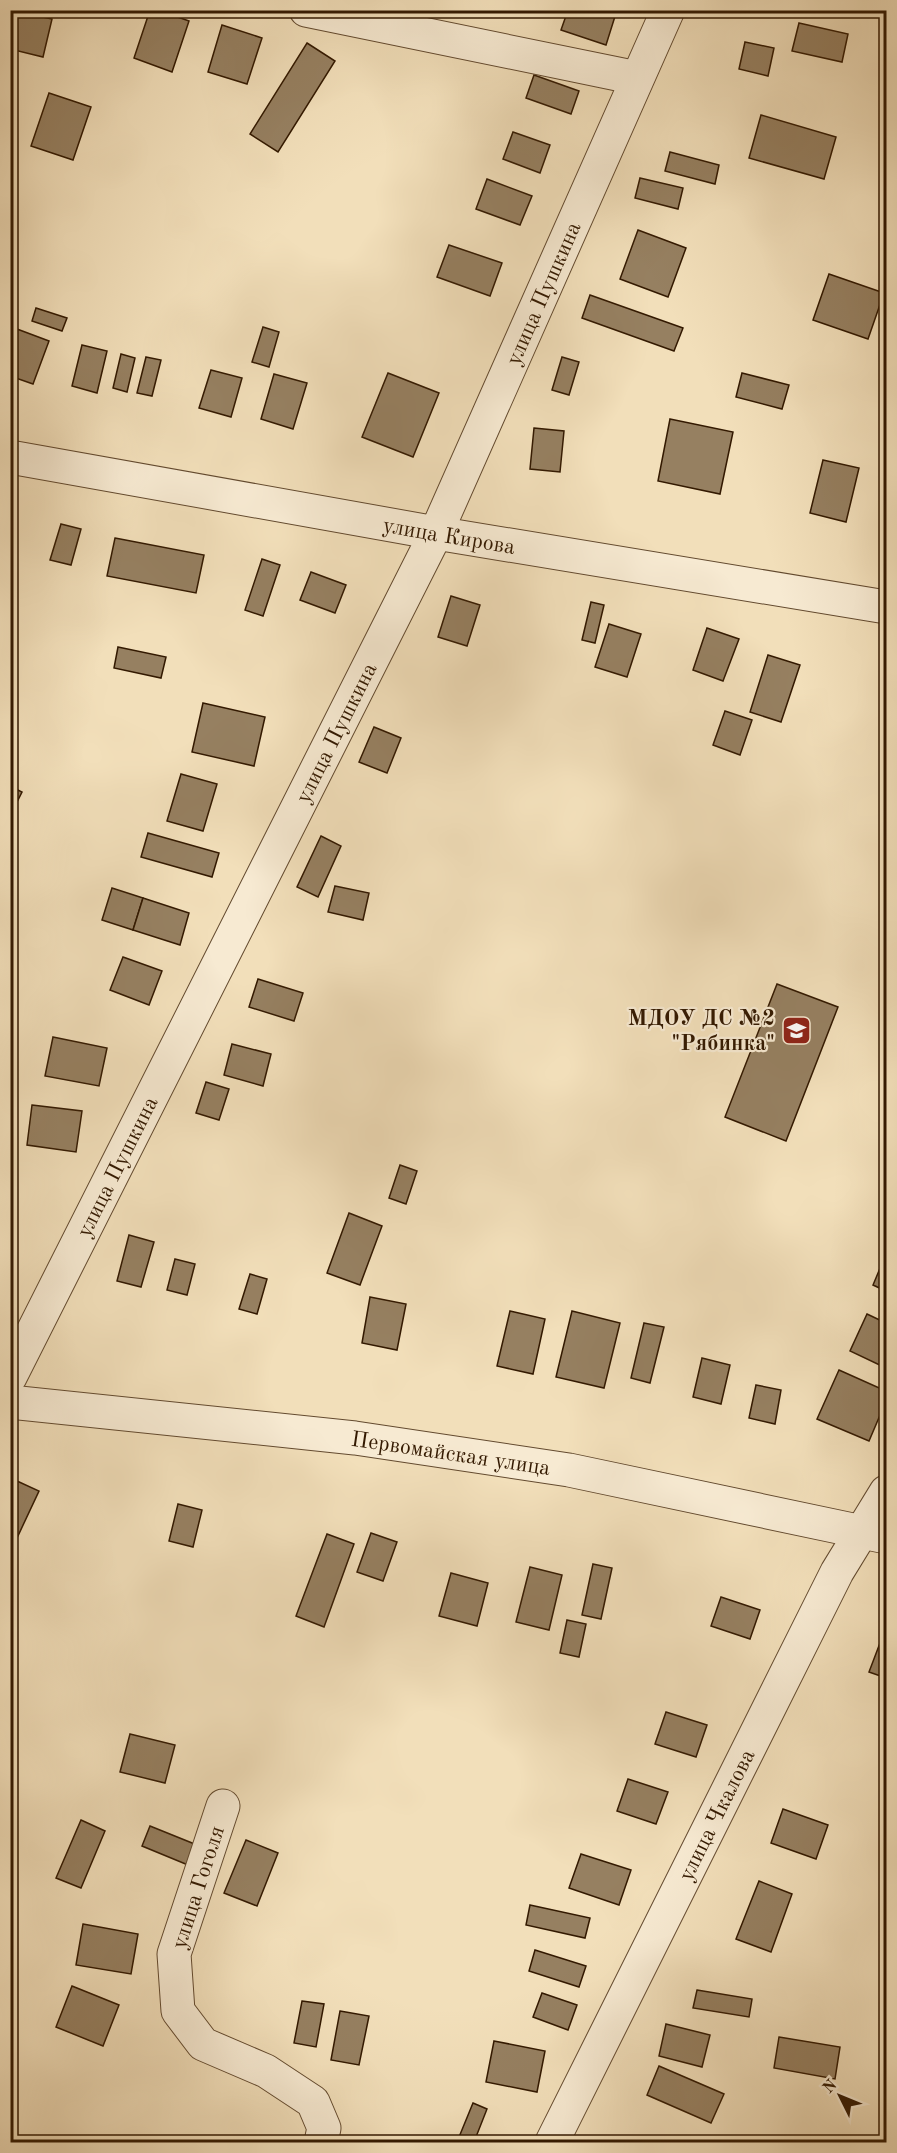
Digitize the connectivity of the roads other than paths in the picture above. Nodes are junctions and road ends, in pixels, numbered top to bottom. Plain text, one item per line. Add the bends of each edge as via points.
1 (306, 10) edge
2 (668, 10) edge
3 (637, 78) junction
4 (10, 457) edge
5 (436, 533) junction
6 (886, 607) edge
7 (10, 1377) edge
8 (10, 1402) edge
9 (886, 1492) edge
10 (874, 1535) edge
11 (223, 1806) dead end
12 (321, 2142) edge
13 (552, 2142) edge

1 - 3 street
2 - 3 street, улица Пушкина
3 - 5 street, улица Пушкина
4 - 5 street, улица Кирова
5 - 6 street, улица Кирова
5 - 7 street, улица Пушкина
8 - 10 street, Первомайская улица via 355,1438 569,1470
9 - 10 street, улица Чкалова
10 - 13 street, улица Чкалова via 837,1572
11 - 12 street, улица Гоголя via 174,1954 178,2011 203,2044 266,2071 313,2102 324,2128

